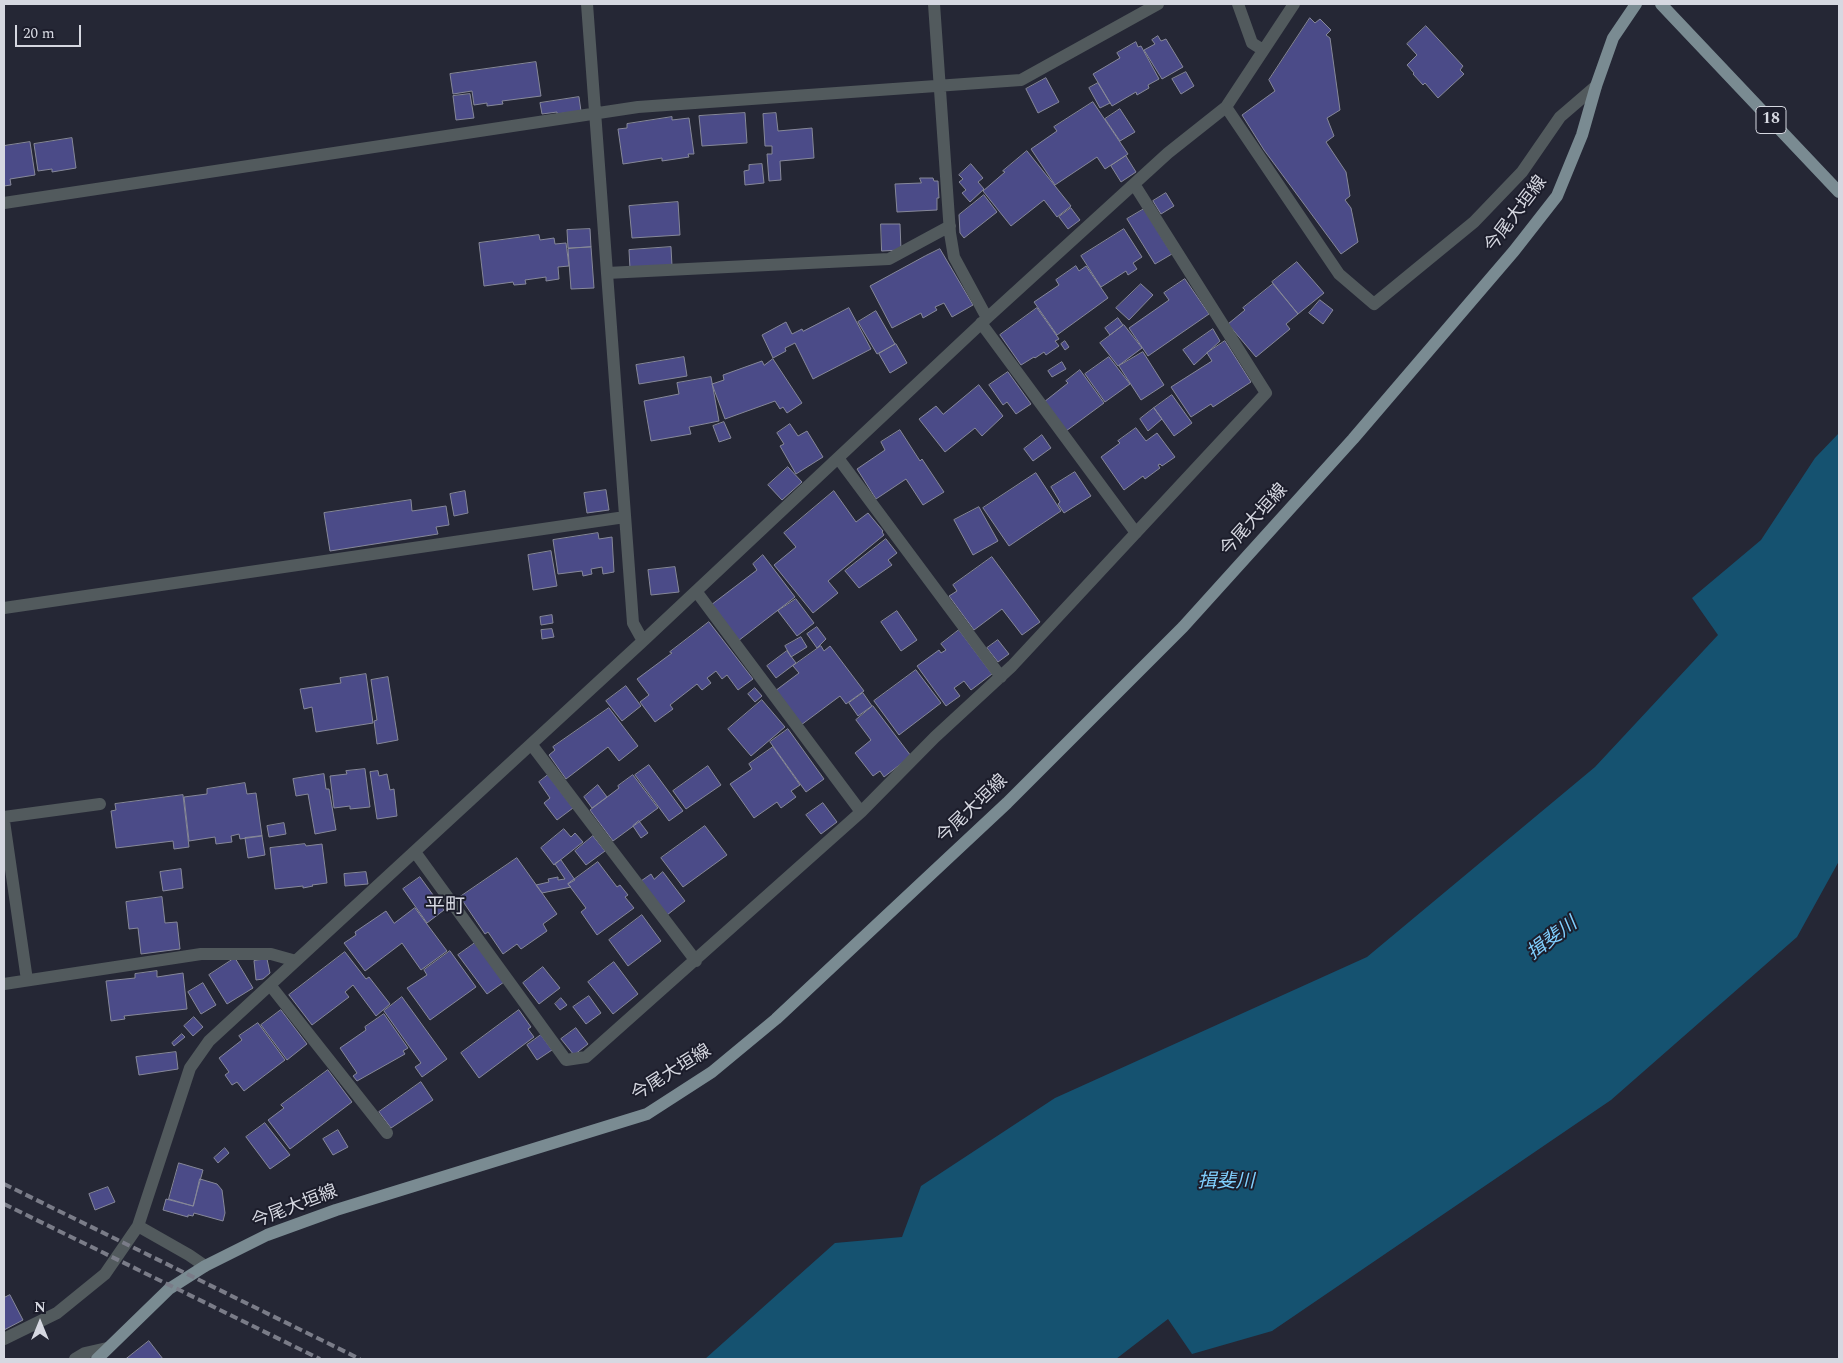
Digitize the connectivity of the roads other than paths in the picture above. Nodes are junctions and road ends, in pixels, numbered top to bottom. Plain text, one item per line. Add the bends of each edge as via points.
1 (587, 4) edge
2 (934, 4) edge
3 (1158, 4) edge
4 (1238, 4) edge
5 (1294, 4) edge
6 (1636, 4) edge
7 (1661, 4) edge
8 (1264, 50) junction
9 (941, 84) junction
10 (1596, 86) junction
11 (1226, 107) junction
12 (595, 114) junction
13 (1134, 184) junction
14 (1839, 192) edge
15 (4, 203) edge
16 (950, 226) junction
17 (607, 273) junction
18 (984, 320) junction
19 (838, 458) junction
20 (625, 517) junction
21 (1136, 533) junction
22 (696, 591) junction
23 (4, 608) edge
24 (643, 641) junction
25 (1000, 677) junction
26 (531, 744) junction
27 (100, 804) dead end
28 (861, 812) junction
29 (4, 817) edge
30 (4, 821) edge
31 (415, 852) junction
32 (296, 961) junction
33 (696, 961) junction
34 (27, 980) junction
35 (4, 984) edge
36 (270, 985) junction
37 (387, 1133) dead end
38 (138, 1226) junction
39 (205, 1266) junction
40 (4, 1339) edge
41 (107, 1348) junction
42 (74, 1359) edge
43 (97, 1359) edge

1 - 12 street
2 - 9 street
3 - 9 street via 1021,80
4 - 8 street via 1252,43
5 - 8 street
6 - 10 main road, 今尾大垣線 via 1613,38
7 - 14 main road, 18
8 - 11 street
9 - 12 street via 638,107
9 - 16 street
10 - 11 street via 1560,117 1522,172 1474,222 1374,304 1339,274
10 - 39 main road, 今尾大垣線 via 1582,135 1557,196 1353,439 1183,627 1007,803 776,1019 712,1072 647,1114 336,1210 267,1235
11 - 13 street
12 - 15 street
12 - 17 street
13 - 18 street
13 - 21 street via 1266,393
16 - 17 street via 889,259
16 - 18 street via 954,257
17 - 20 street
18 - 19 street
18 - 21 street
19 - 22 street
19 - 25 street
20 - 23 street
20 - 24 street via 633,623
21 - 25 street
22 - 24 street
22 - 28 street
24 - 26 street
25 - 28 street
26 - 31 street
26 - 33 street
27 - 29 street
28 - 33 street
30 - 34 street
31 - 32 street
31 - 33 street via 566,1060 586,1057
32 - 34 street via 271,954 202,954
32 - 36 street
34 - 35 street
36 - 37 street
36 - 38 street via 209,1041 190,1068
38 - 39 street
38 - 40 street via 105,1274 57,1313
39 - 41 main road, 今尾大垣線 via 169,1289
41 - 42 street
41 - 43 main road, 今尾大垣線

